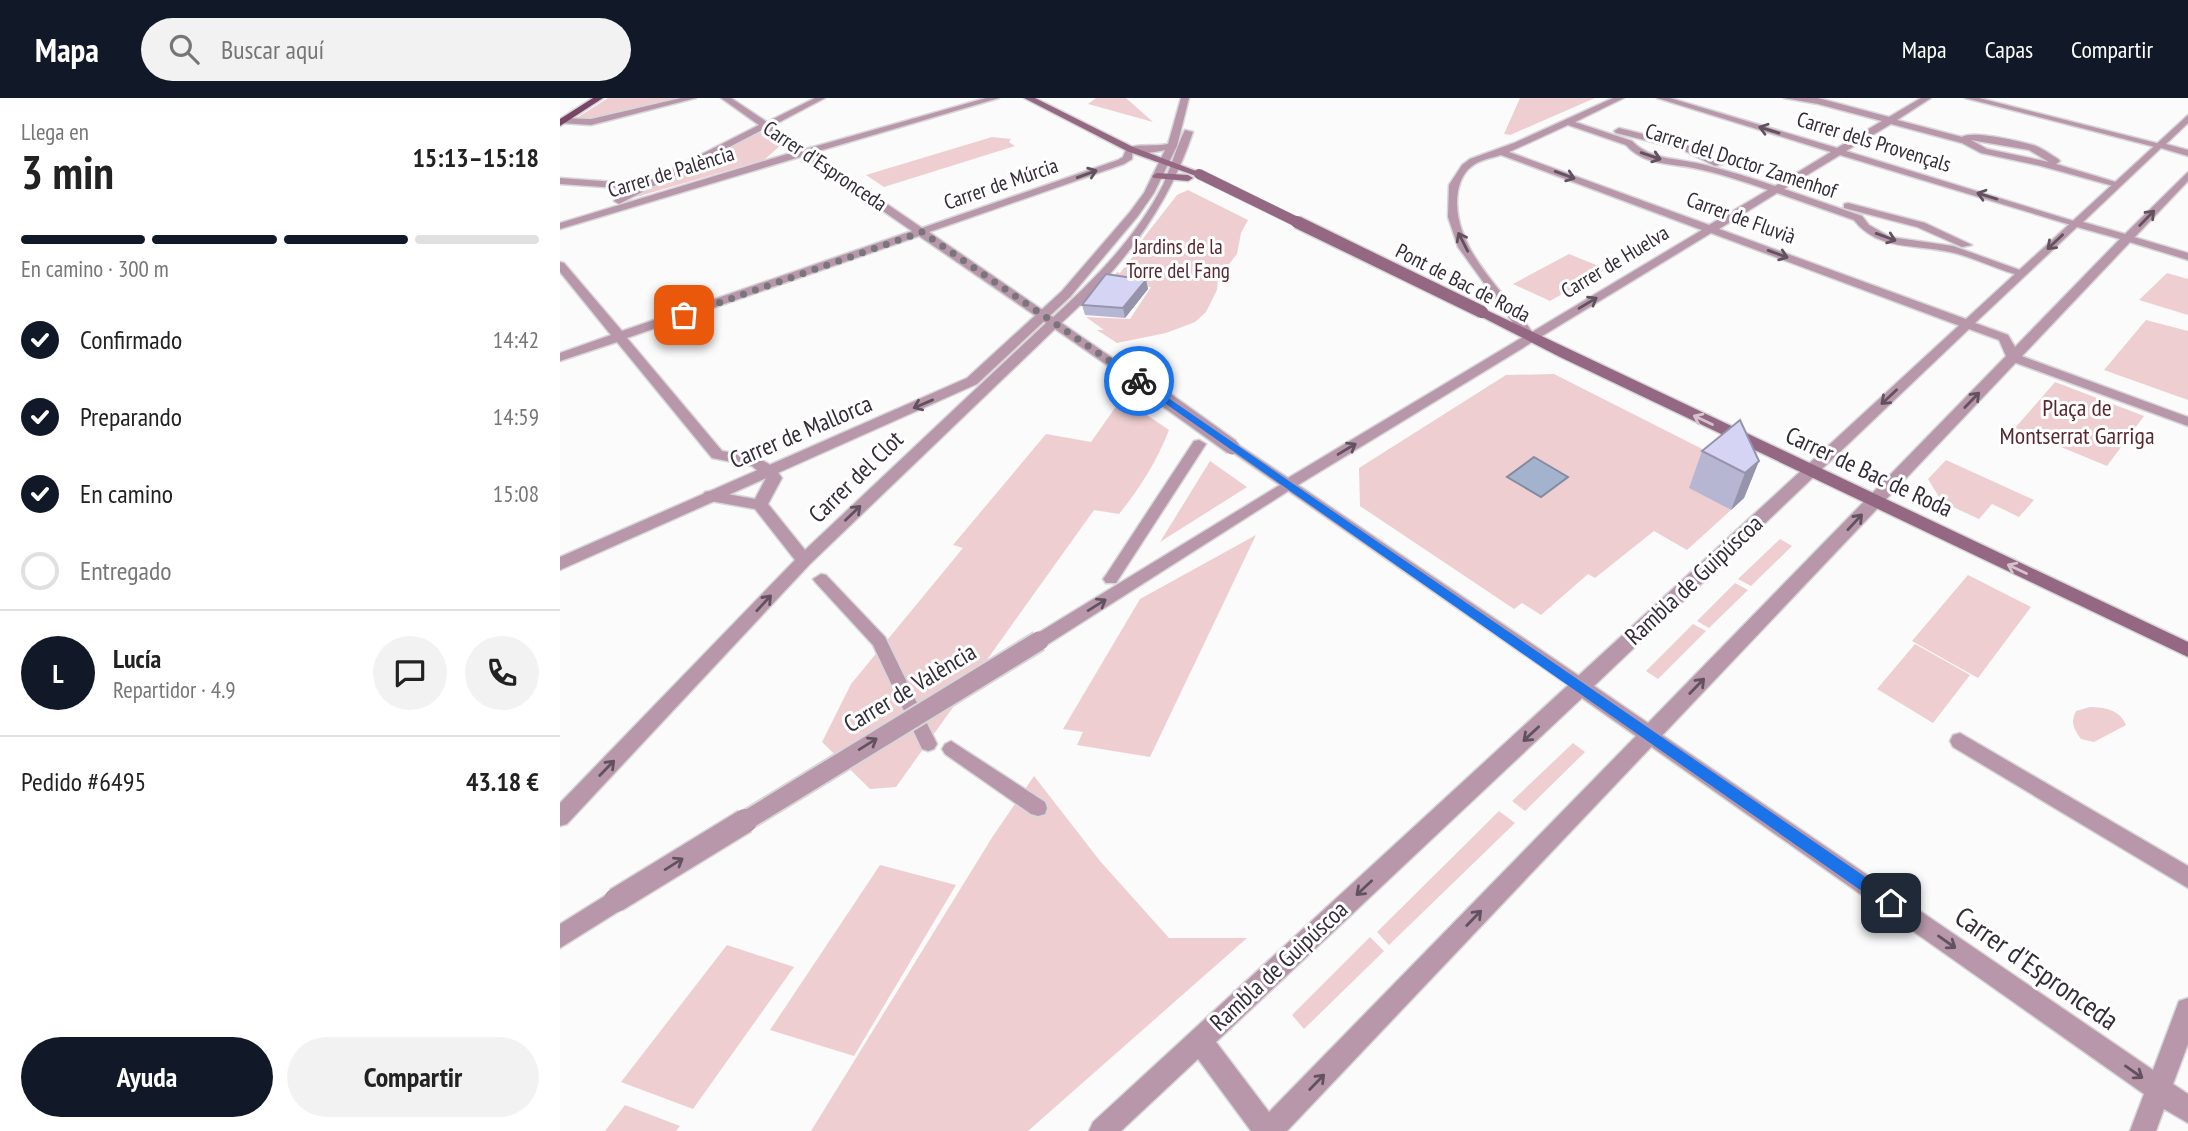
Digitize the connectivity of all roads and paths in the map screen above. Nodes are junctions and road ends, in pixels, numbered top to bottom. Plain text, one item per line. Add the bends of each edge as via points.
1 (599, 98) edge
2 (692, 98) edge
3 (725, 98) edge
4 (821, 98) edge
5 (995, 98) edge
6 (1028, 98) edge
7 (1185, 98) edge
8 (1620, 98) edge
9 (1661, 98) edge
10 (1788, 98) edge
11 (1825, 98) edge
12 (1927, 98) edge
13 (1969, 98) edge
14 (2188, 118) edge
15 (1893, 119) junction
16 (1572, 120) junction
17 (561, 122) edge
18 (766, 126) junction
19 (1189, 127) dead end
20 (2159, 145) junction
21 (1172, 146) junction
22 (1130, 149) junction
23 (805, 152) junction
24 (1501, 152) junction
25 (1839, 152) junction
26 (2188, 153) edge
27 (1164, 163) junction
28 (1175, 171) junction
29 (2188, 175) edge
30 (1157, 176) junction
31 (560, 181) edge
32 (2120, 182) junction
33 (642, 187) junction
34 (1779, 188) junction
35 (612, 210) junction
36 (2076, 223) junction
37 (560, 226) edge
38 (1710, 229) junction
39 (922, 232) junction
40 (2127, 238) junction
41 (2188, 257) edge
42 (560, 265) edge
43 (2026, 269) junction
44 (1042, 315) junction
45 (1054, 323) junction
46 (1967, 324) junction
47 (618, 338) junction
48 (1530, 338) junction
49 (560, 357) edge
50 (2013, 357) junction
51 (2188, 422) edge
52 (1199, 444) dead end
53 (770, 470) junction
54 (1809, 471) junction
55 (1288, 485) junction
56 (710, 496) junction
57 (1874, 502) junction
58 (760, 505) junction
59 (804, 560) junction
60 (560, 564) edge
61 (821, 579) dead end
62 (1111, 579) dead end
63 (2188, 650) edge
64 (1581, 687) junction
65 (1648, 734) junction
66 (1960, 741) dead end
67 (928, 744) dead end
68 (951, 749) dead end
69 (1038, 808) dead end
70 (560, 817) edge
71 (2188, 878) edge
72 (560, 937) edge
73 (2188, 1010) edge
74 (1199, 1040) junction
75 (2158, 1089) junction
76 (2188, 1110) edge
77 (1102, 1131) edge
78 (1268, 1131) edge
79 (2143, 1131) edge

1 - 17 main road
2 - 17 street via 591,122
3 - 18 street, Carrer d'Espronceda
4 - 18 street
5 - 23 street, Carrer de Palència
6 - 22 main road, Pont de Bac de Roda
7 - 21 street
8 - 16 street
25 -> 9 street, Carrer dels Provençals
10 - 15 street
11 - 15 street
12 - 15 street, Carrer de Huelva
13 - 20 street
14 - 20 street, Rambla de Guipúscoa
15 - 25 street, Carrer de Huelva
15 - 32 street via 1984,151
15 - 32 street via 2032,148 2050,160
16 - 24 street
16 - 34 street, Carrer del Doctor Zamenhof via 1684,147
16 -> 34 street, Carrer del Doctor Zamenhof via 1629,142 1633,149 1655,158
18 - 23 street, Carrer d'Espronceda
18 - 33 street
19 - 28 street, Carrer del Clot
20 - 26 street
20 - 32 street, Rambla de Guipúscoa
21 - 22 street
21 - 27 street
22 - 27 main road, Pont de Bac de Roda
39 -> 22 street, Carrer de Múrcia via 1121,162
23 - 35 street, Carrer de Palència
23 - 39 street, Carrer d'Espronceda
24 -> 38 street, Carrer de Fluvià
48 -> 24 street via 1479,270 1455,225 1454,186 1463,169 1476,158
25 - 34 street, Carrer de Huelva
36 -> 25 street, Carrer dels Provençals
27 - 28 main road, Pont de Bac de Roda
27 - 30 street
28 - 30 main road, Pont de Bac de Roda
28 - 45 street, Carrer del Clot via 1132,238 1081,300
28 - 48 main road, Pont de Bac de Roda, bridge via 1198,177 1480,315 1498,328
40 -> 29 street
30 - 44 street via 1134,215
31 - 33 street
32 - 36 street, Rambla de Guipúscoa
33 - 35 street
34 - 38 street, Carrer de Huelva
34 - 43 street, Carrer del Doctor Zamenhof via 1921,225
34 -> 43 street, Carrer del Doctor Zamenhof via 1858,218 1863,227 1882,236
35 - 37 street, Carrer de Palència
36 - 40 street, Carrer dels Provençals
36 -> 43 street, Rambla de Guipúscoa
38 -> 46 street, Carrer de Fluvià
48 -> 38 street, Carrer de Huelva
39 - 44 street, Carrer d'Espronceda
39 - 47 street, Carrer de Múrcia
40 - 41 street, Carrer dels Provençals
40 - 50 street
42 - 47 street
43 - 46 street, Rambla de Guipúscoa
44 - 45 street, Carrer d'Espronceda
44 -> 53 street, Carrer de Mallorca via 972,381
45 - 55 street, Carrer d'Espronceda, bridge
59 -> 45 street, Carrer del Clot
46 - 50 street, Carrer de Fluvià via 2004,338
46 -> 54 street, Rambla de Guipúscoa
47 - 49 street, Carrer de Múrcia
47 - 53 street via 717,455 759,462
54 -> 48 main road, Carrer de Bac de Roda
55 -> 48 street, Carrer de Huelva
50 - 51 street
57 -> 50 street
52 - 62 street
53 - 56 street, Carrer de Mallorca
53 - 58 street via 774,478
54 - 57 main road, Carrer de Bac de Roda
54 - 64 street, Rambla de Guipúscoa
55 - 64 street, Carrer d'Espronceda
72 -> 55 street, Carrer de València, bridge
56 - 58 street
56 - 60 street, Carrer de Mallorca
63 -> 57 main road, Carrer de Bac de Roda
65 -> 57 street
58 - 59 street
70 -> 59 street, Carrer del Clot
61 - 67 street via 879,641
64 - 65 street, Carrer d'Espronceda
64 -> 74 street, Rambla de Guipúscoa
65 -> 75 street, Carrer d'Espronceda
78 -> 65 street
66 - 71 street
68 - 69 street
73 - 75 street
74 - 77 street, Rambla de Guipúscoa
74 - 78 street
75 - 76 street, Carrer d'Espronceda
75 - 79 street

